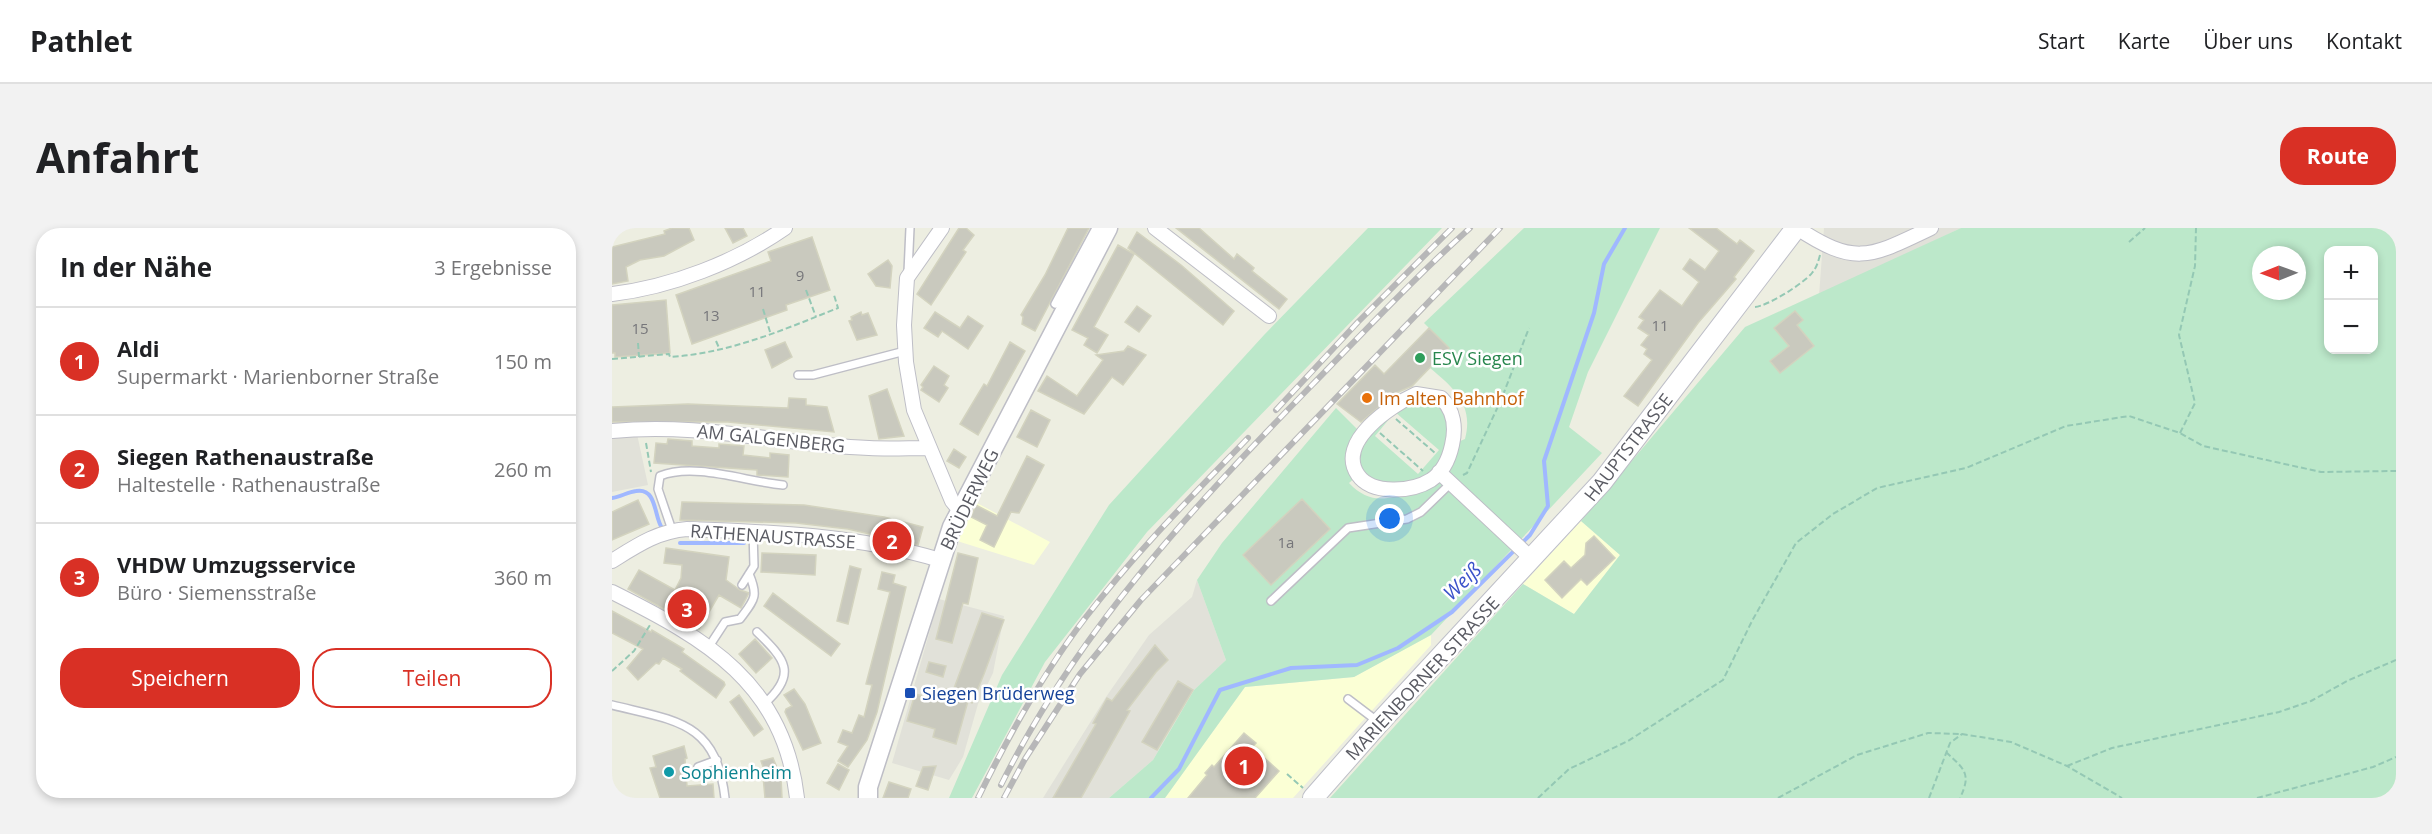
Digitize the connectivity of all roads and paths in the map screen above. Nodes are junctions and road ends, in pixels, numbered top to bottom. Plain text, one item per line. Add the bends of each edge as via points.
1 (785, 228) edge
2 (910, 228) edge
3 (942, 228) edge
4 (1096, 228) edge
5 (1108, 228) edge
6 (1155, 228) edge
7 (1797, 228) edge
8 (1931, 228) edge
9 (2145, 228) edge
10 (2196, 228) edge
11 (2129, 242) dead end
12 (1825, 246) junction
13 (907, 278) junction
14 (806, 290) dead end
15 (612, 294) edge
16 (834, 295) dead end
17 (1055, 304) dead end
18 (1737, 305) junction
19 (763, 309) dead end
20 (1269, 316) dead end
21 (816, 317) junction
22 (1529, 328) dead end
23 (771, 334) junction
24 (716, 341) dead end
25 (638, 343) dead end
26 (720, 350) junction
27 (905, 351) junction
28 (639, 357) junction
29 (612, 359) edge
30 (798, 375) dead end
31 (1386, 411) junction
32 (1371, 425) junction
33 (612, 431) edge
34 (2180, 433) junction
35 (929, 448) junction
36 (1436, 454) dead end
37 (1422, 470) dead end
38 (2396, 471) edge
39 (1439, 472) junction
40 (1451, 483) junction
41 (783, 485) dead end
42 (961, 512) junction
43 (672, 530) junction
44 (753, 531) junction
45 (1528, 555) junction
46 (940, 560) junction
47 (612, 561) edge
48 (749, 574) junction
49 (742, 585) dead end
50 (612, 592) edge
51 (1271, 601) dead end
52 (656, 614) junction
53 (757, 632) dead end
54 (708, 648) junction
55 (2396, 660) edge
56 (612, 671) edge
57 (1348, 699) dead end
58 (765, 704) junction
59 (612, 705) edge
60 (1379, 723) junction
61 (1962, 734) junction
62 (1946, 752) junction
63 (2396, 757) edge
64 (717, 760) junction
65 (2067, 766) junction
66 (698, 767) dead end
67 (1287, 774) dead end
68 (864, 794) edge
69 (725, 798) edge
70 (796, 798) edge
71 (1314, 798) edge
72 (1538, 798) edge
73 (1778, 798) edge
74 (1929, 798) edge
75 (1960, 798) edge
76 (2122, 798) edge
77 (2257, 798) edge

1 - 15 street via 703,270
2 - 13 lane
3 - 13 street
4 - 17 lane
5 - 42 street, BRÜDERWEG
6 - 20 street
7 - 12 street
7 - 18 main road, HAUPTSTRASSE
8 - 12 street via 1866,255 1841,253
9 - 11 path
10 - 34 path via 2195,266 2179,335 2195,402
12 - 18 path via 1814,270 1800,282 1758,307
13 - 27 street
14 - 21 path
16 - 21 path via 838,308
18 - 45 main road, HAUPTSTRASSE via 1616,466
19 - 23 path
21 - 23 path
22 - 40 path via 1467,473
23 - 26 path
24 - 26 path
25 - 28 path
26 - 28 path via 694,356
27 - 30 lane via 813,375
27 - 35 street via 915,410
28 - 29 path
31 - 32 street
31 - 36 path
31 - 39 street via 1416,394 1430,394 1448,404 1452,413 1452,444
32 - 37 path
32 - 39 street via 1357,441 1353,464 1367,483 1380,488 1409,488
33 - 35 street, AM GALGENBERG via 699,429 868,448
34 - 38 path via 2203,446 2320,472
34 - 72 path via 2129,416 2066,426 1966,468 1877,488 1833,514 1796,543 1724,680 1628,741 1569,769
35 - 42 street via 952,501
39 - 40 street
40 - 45 street
40 - 51 lane via 1421,512 1407,519 1348,528
41 - 43 lane via 756,483 737,476 671,472 660,476 658,489
42 - 46 street, BRÜDERWEG
43 - 44 street, RATHENAUSTRASSE
43 - 47 street, RATHENAUSTRASSE
44 - 46 street, RATHENAUSTRASSE via 879,544
44 - 48 lane via 754,566
45 - 60 main road, MARIENBORNER STRASSE
46 - 68 street, BRÜDERWEG
48 - 49 lane
48 - 54 lane via 756,590 754,599 740,619 725,622
50 - 52 street
52 - 54 street
52 - 56 path via 634,651
53 - 58 lane via 779,653 786,671 779,691
54 - 58 street via 738,671
55 - 65 path via 2279,712 2112,748
57 - 60 lane
58 - 70 street via 783,738
59 - 64 lane via 680,722 699,735
60 - 71 main road, MARIENBORNER STRASSE
61 - 62 path
61 - 65 path via 2011,742
61 - 73 path via 1928,733 1857,755
62 - 74 path
62 - 75 path via 1964,769 1966,777
63 - 77 path via 2373,767
64 - 66 lane
64 - 69 lane
65 - 76 path
67 - 71 path

